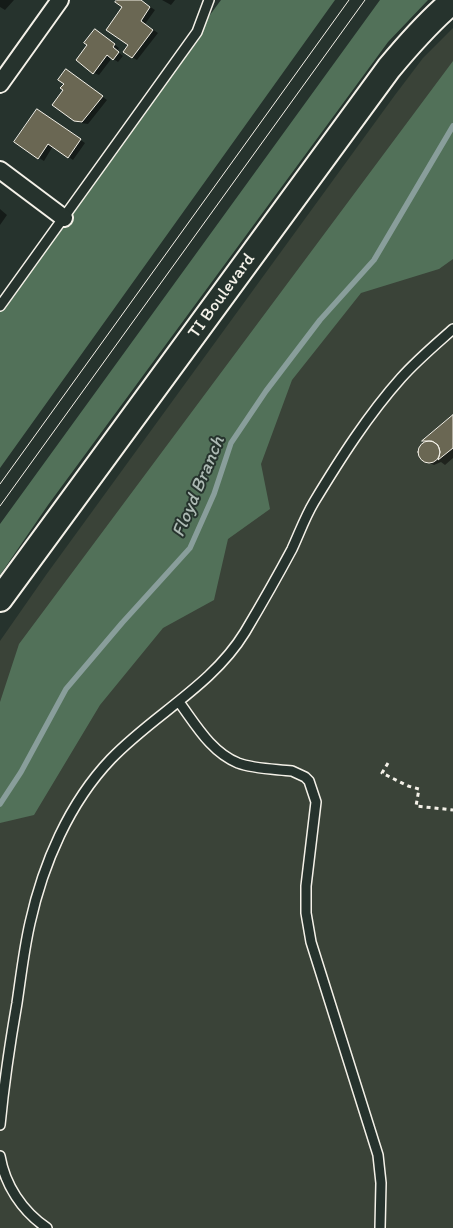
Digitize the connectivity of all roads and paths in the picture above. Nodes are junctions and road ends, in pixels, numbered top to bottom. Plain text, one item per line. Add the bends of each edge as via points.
1 (60, 0) edge
2 (208, 0) edge
3 (453, 1) edge
4 (0, 84) edge
5 (0, 170) edge
6 (64, 218) junction
7 (0, 306) edge
8 (453, 329) edge
9 (0, 600) edge
10 (179, 702) junction
11 (388, 763) dead end
12 (453, 810) edge
13 (0, 1037) edge
14 (11, 1038) junction
15 (0, 1125) edge
16 (0, 1156) edge
17 (47, 1228) edge
18 (380, 1228) edge

1 - 4 street
2 - 6 lane via 197,32
3 - 9 street, TI Boulevard via 412,40 389,68
5 - 6 street
6 - 7 lane
8 - 10 lane via 414,364 378,406 314,503 244,633 221,664
10 - 14 lane via 117,752 69,816 44,874 34,907
10 - 18 lane via 204,736 227,757 247,765 299,773 309,781 314,793 315,812 306,886 308,928 378,1154
11 - 12 path via 382,773 419,789 416,806
13 - 14 lane
14 - 15 lane
16 - 17 lane via 12,1190 26,1210

